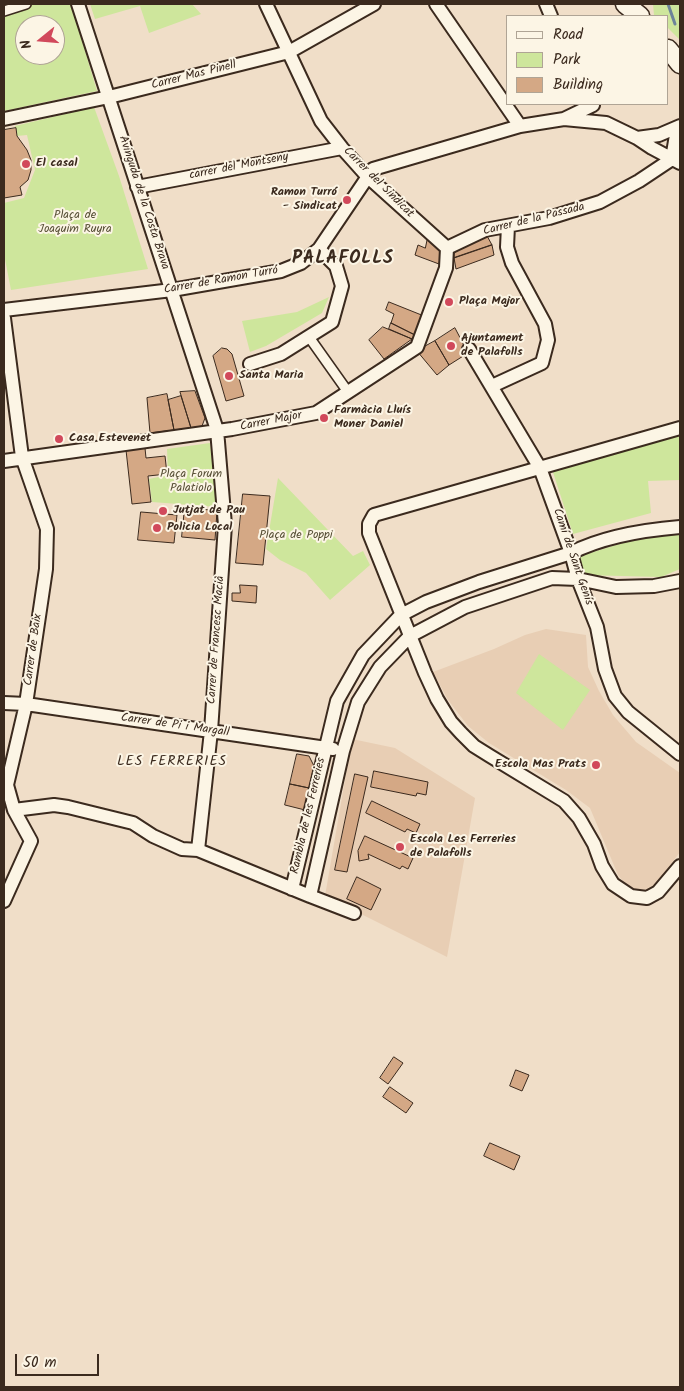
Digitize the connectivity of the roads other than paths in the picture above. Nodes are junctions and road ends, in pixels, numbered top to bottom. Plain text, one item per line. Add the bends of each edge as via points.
1 (26, 4) edge
2 (78, 4) edge
3 (266, 4) edge
4 (374, 4) edge
5 (436, 4) edge
6 (625, 4) edge
7 (4, 11) edge
8 (639, 15) edge
9 (669, 46) edge
10 (669, 50) edge
11 (289, 52) junction
12 (680, 57) edge
13 (680, 64) edge
14 (109, 97) junction
15 (590, 105) edge
16 (593, 105) edge
17 (4, 119) edge
18 (564, 119) junction
19 (606, 123) junction
20 (520, 126) junction
21 (679, 128) edge
22 (637, 138) junction
23 (342, 148) junction
24 (677, 160) edge
25 (367, 176) junction
26 (137, 187) junction
27 (508, 226) junction
28 (447, 248) junction
29 (318, 249) junction
30 (172, 290) junction
31 (4, 310) edge
32 (4, 318) edge
33 (309, 337) junction
34 (469, 349) dead end
35 (250, 364) dead end
36 (492, 386) junction
37 (348, 392) junction
38 (680, 428) edge
39 (217, 430) junction
40 (22, 457) junction
41 (4, 460) edge
42 (540, 468) junction
43 (680, 527) edge
44 (571, 553) junction
45 (578, 579) junction
46 (680, 581) edge
47 (401, 616) junction
48 (410, 636) junction
49 (4, 703) edge
50 (26, 704) junction
51 (211, 731) junction
52 (325, 748) junction
53 (343, 751) junction
54 (680, 754) edge
55 (14, 810) junction
56 (198, 850) junction
57 (680, 866) edge
58 (292, 889) junction
59 (310, 896) junction
60 (4, 901) edge
61 (354, 913) dead end

1 - 7 street
2 - 14 street, Avinguda de la Costa Brava
3 - 11 street, Carrer del Sindicat
4 - 11 street, Carrer Mas Pinell
5 - 20 street
6 - 8 main road
9 - 12 main road
10 - 13 main road
11 - 14 street, Carrer Mas Pinell
11 - 23 street, Carrer del Sindicat via 322,121
14 - 17 street, Carrer Mas Pinell
14 - 26 street, Avinguda de la Costa Brava
15 - 18 street, Carrer de Ramon Turró
16 - 19 street
18 - 19 street, Carrer de Ramon Turró
18 - 20 street, Carrer de Ramon Turró
19 - 22 street, Carrer de Ramon Turró
20 - 25 street, Carrer de Ramon Turró via 373,169
21 - 22 street
21 - 24 street
22 - 24 street, Carrer de Ramon Turró
23 - 25 street, Carrer del Sindicat
23 - 26 street, carrer del Montseny
24 - 27 street, Carrer de la Passada via 600,202 549,218
25 - 28 street, Carrer del Sindicat
25 - 29 street, Carrer de Ramon Turró
26 - 30 street, Avinguda de la Costa Brava
27 - 28 street, Carrer de la Passada via 485,230
27 - 36 street via 507,248 512,263 545,324 548,340 542,363
28 - 37 street, Carrer Major via 446,268 417,347
29 - 30 street, Carrer de Ramon Turró via 300,263 281,271
29 - 33 street via 336,266 342,286 332,322
30 - 31 street, Carrer de Ramon Turró
30 - 39 street, Avinguda de la Costa Brava
32 - 40 street, Carrer de Baix
33 - 35 street via 281,354
33 - 37 street
34 - 36 street, Camí de Sant Genís
36 - 42 street, Camí de Sant Genís
37 - 39 street, Carrer Major via 316,413
38 - 42 street
39 - 40 street, Carrer Major
39 - 51 street, Carrer de Francesc Macià via 225,525
40 - 41 street, Carrer Major
40 - 50 street, Carrer de Baix via 47,529 46,569
42 - 44 street, Camí de Sant Genís
42 - 47 street via 374,515 369,533
43 - 44 street, Rambla de les Ferreries via 643,530
44 - 45 street, Camí de Sant Genís
44 - 47 street, Rambla de les Ferreries via 478,582 426,602
45 - 46 street, Rambla de les Ferreries via 616,587 654,586
45 - 48 street, Rambla de les Ferreries via 552,578 464,607
45 - 54 street, Camí de Sant Genís via 597,627 605,668 615,696 628,712
47 - 48 street
47 - 52 street, Rambla de les Ferreries via 352,671 336,701
48 - 53 street, Rambla de les Ferreries via 380,667 358,702
48 - 57 street via 437,699 451,722 474,746 564,801 579,818 613,884 631,896 647,898 658,892
49 - 50 street, Carrer de Pi i Margall
50 - 51 street, Carrer de Pi i Margall
50 - 55 street, Carrer de Baix via 7,785
51 - 52 street, Carrer de Pi i Margall
51 - 56 street, Carrer de Francesc Macià
52 - 53 street, Carrer de Pi i Margall
52 - 58 street, Rambla de les Ferreries
53 - 59 street, Rambla de les Ferreries
55 - 56 street via 54,804 68,806 133,823 182,849
55 - 60 street, Carrer de Baix via 31,841
56 - 58 street
58 - 59 street, Rambla de les Ferreries
59 - 61 street

